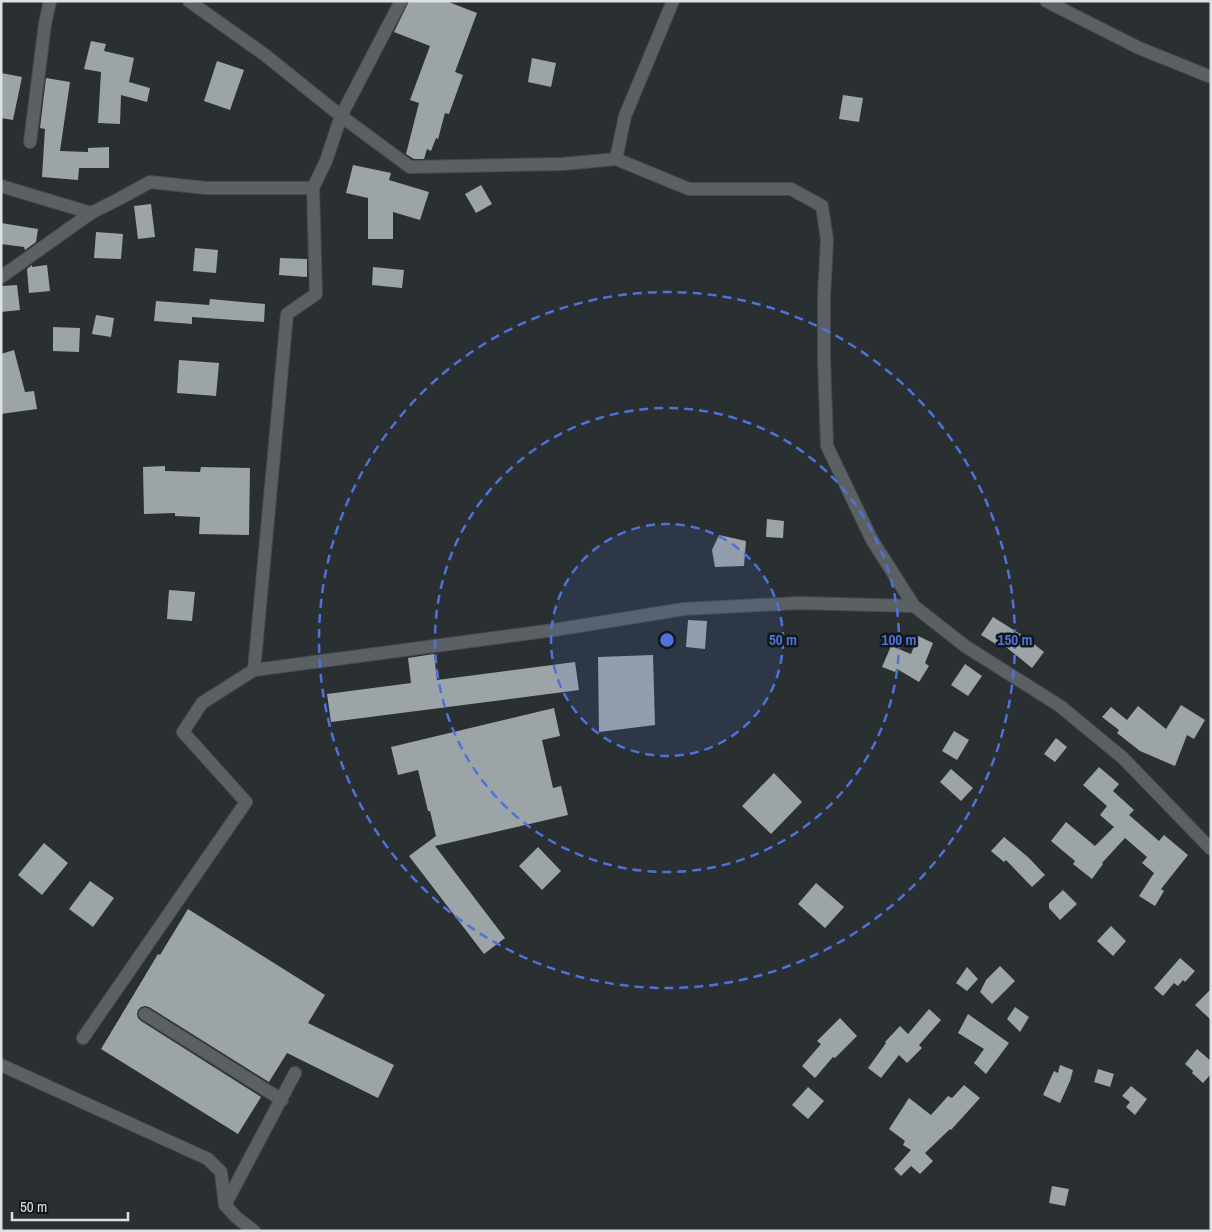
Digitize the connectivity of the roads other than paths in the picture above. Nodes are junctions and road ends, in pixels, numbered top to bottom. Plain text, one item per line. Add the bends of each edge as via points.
1 (50, 1) edge
2 (189, 1) edge
3 (401, 1) edge
4 (673, 1) edge
5 (1046, 1) edge
6 (1211, 77) edge
7 (341, 116) junction
8 (30, 142) dead end
9 (616, 159) junction
10 (1, 186) edge
11 (313, 188) junction
12 (91, 212) junction
13 (1, 278) edge
14 (914, 606) junction
15 (254, 670) junction
16 (1211, 849) edge
17 (145, 1014) dead end
18 (83, 1038) dead end
19 (1, 1065) edge
20 (295, 1073) dead end
21 (282, 1100) junction
22 (226, 1206) junction
23 (254, 1231) edge

1 - 8 street
2 - 7 street via 265,55
3 - 7 street
4 - 9 street via 625,116
5 - 6 street via 1139,48
7 - 9 street via 410,167 563,164
7 - 11 street
9 - 14 street via 689,189 792,189 822,206 827,240 824,323 826,446 872,540
10 - 12 street
11 - 12 street via 206,188 150,182
11 - 15 street via 316,294 287,314
12 - 13 street
14 - 15 street via 799,603 684,609 554,630
14 - 16 street via 965,646 1060,706 1123,758
15 - 18 street via 202,703 182,732 246,802
17 - 21 street
19 - 22 street via 208,1159 221,1172
20 - 21 street
21 - 22 street
22 - 23 street

